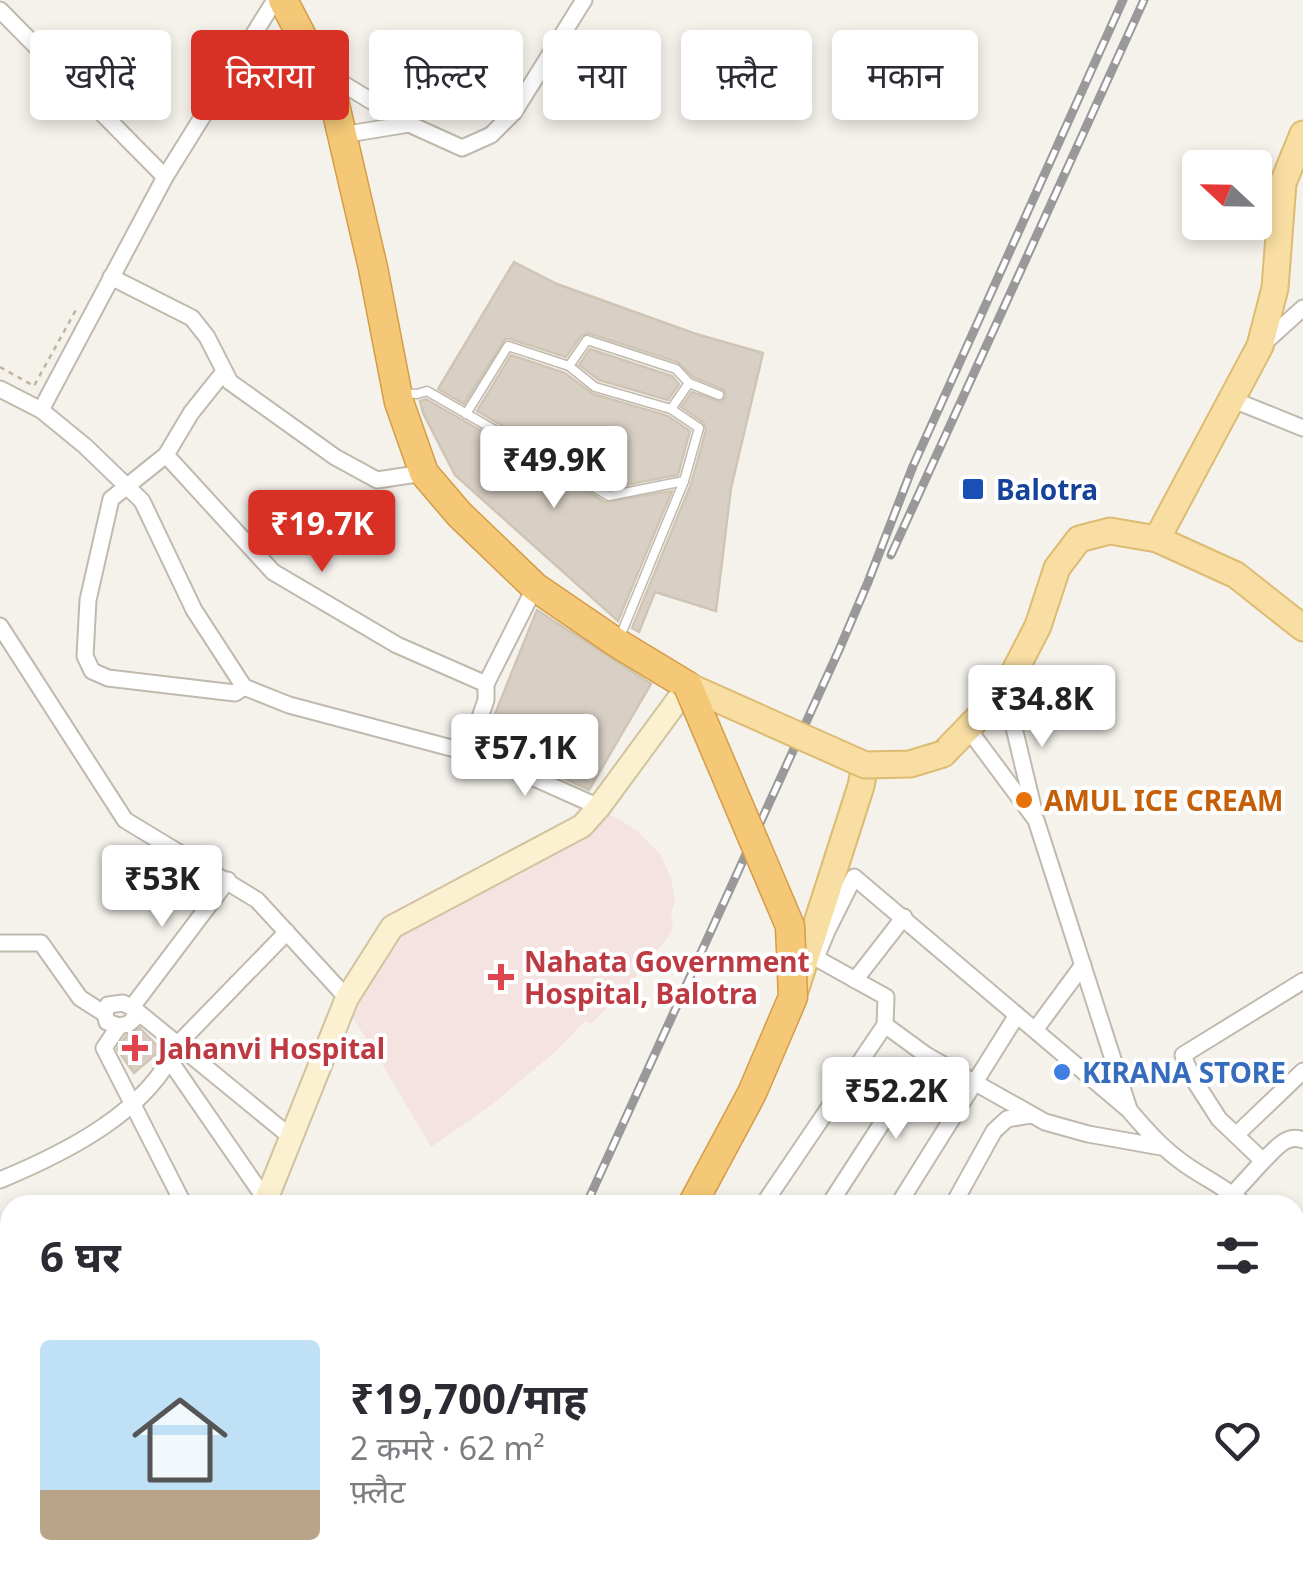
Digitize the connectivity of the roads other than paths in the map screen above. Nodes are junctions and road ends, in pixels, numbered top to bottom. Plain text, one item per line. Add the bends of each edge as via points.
1 (276, 0) edge
2 (283, 0) edge
3 (584, 0) edge
4 (0, 10) edge
5 (299, 30) edge
6 (349, 87) edge
7 (338, 120) edge
8 (409, 124) junction
9 (1303, 134) edge
10 (342, 135) junction
11 (164, 178) junction
12 (111, 277) junction
13 (1303, 308) edge
14 (1260, 346) junction
15 (570, 366) junction
16 (223, 374) junction
17 (689, 382) junction
18 (0, 389) edge
19 (397, 392) junction
20 (719, 395) dead end
21 (1231, 399) junction
22 (41, 410) junction
23 (671, 410) junction
24 (466, 414) junction
25 (1303, 428) edge
26 (166, 455) junction
27 (424, 472) junction
28 (684, 481) junction
29 (127, 488) junction
30 (1157, 539) junction
31 (535, 587) junction
32 (0, 626) edge
33 (1303, 628) edge
34 (617, 643) junction
35 (486, 684) junction
36 (244, 686) junction
37 (688, 686) junction
38 (1005, 690) junction
39 (968, 730) junction
40 (469, 749) junction
41 (865, 765) junction
42 (599, 807) junction
43 (1036, 820) junction
44 (228, 880) junction
45 (904, 918) junction
46 (287, 932) junction
47 (0, 942) edge
48 (1083, 965) junction
49 (855, 980) junction
50 (1303, 981) edge
51 (792, 997) junction
52 (348, 998) junction
53 (132, 1007) junction
54 (104, 1014) junction
55 (1017, 1015) junction
56 (119, 1026) junction
57 (885, 1026) junction
58 (1035, 1030) junction
59 (177, 1045) junction
60 (926, 1055) junction
61 (170, 1062) junction
62 (1303, 1071) edge
63 (973, 1084) junction
64 (134, 1102) junction
65 (1129, 1110) junction
66 (1031, 1115) junction
67 (1236, 1135) junction
68 (292, 1138) junction
69 (1303, 1140) edge
70 (1161, 1147) junction
71 (1264, 1162) junction
72 (0, 1180) edge
73 (179, 1195) edge
74 (260, 1195) edge
75 (268, 1195) edge
76 (697, 1195) edge
77 (770, 1195) edge
78 (835, 1195) edge
79 (904, 1195) edge
80 (959, 1195) edge
81 (1233, 1195) edge
82 (1242, 1195) edge

1 - 11 street
2 - 5 highway
3 - 8 street via 514,112 491,135 462,148
4 - 11 street
6 - 8 street
7 - 10 highway
8 - 10 street
9 - 14 main road via 1283,183 1275,288
10 - 19 highway
11 - 12 street
12 - 16 street via 192,318
12 - 22 street
13 - 14 street
14 - 21 main road
15 - 17 lane via 587,340 676,369
15 - 23 lane via 595,387
15 - 24 lane via 508,346
16 - 26 street
16 - 27 street via 377,480
17 - 20 lane
17 - 23 lane
18 - 22 street
19 - 24 lane via 427,392
19 - 27 highway
21 - 25 street
21 - 30 main road
22 - 29 street
23 - 28 lane via 700,428
24 - 28 lane via 609,496
26 - 29 street
26 - 35 street via 273,572 397,646
27 - 31 highway
28 - 34 lane
29 - 36 street via 142,502 194,610
29 - 36 street via 111,499 88,600 85,656 92,671 235,693
30 - 33 main road via 1236,575
30 - 38 main road via 1110,531 1078,538 1057,568 1038,626
31 - 34 highway
31 - 35 street
32 - 44 street via 125,820
34 - 37 highway
35 - 40 street
36 - 40 street via 289,705
37 - 41 main road, bridge
37 - 42 street
37 - 51 highway, bridge via 790,926
38 - 39 main road
38 - 43 street
39 - 41 main road, bridge via 943,754 910,764
39 - 43 street
40 - 42 street
41 - 51 main road, bridge
42 - 52 street via 582,826 392,927
43 - 48 street
44 - 46 street
44 - 53 street
45 - 49 street
45 - 49 street via 854,877 816,958
45 - 55 street
46 - 52 street
46 - 59 street
47 - 54 street via 41,943 80,998
48 - 58 street
48 - 65 street
49 - 57 street via 886,997
50 - 67 street via 1183,1054 1219,1119
51 - 76 highway, bridge via 752,1094
52 - 68 street
53 - 54 street via 108,1006
53 - 56 street via 135,1018
53 - 59 street
54 - 56 street
55 - 58 street
55 - 63 street
56 - 64 street via 104,1048
57 - 60 street
57 - 77 street
58 - 65 street
59 - 61 street
59 - 68 street
60 - 63 street
60 - 78 street
61 - 64 street
61 - 74 street
62 - 67 street
63 - 66 street
63 - 79 street
64 - 72 street via 84,1141
64 - 73 street
65 - 70 street
66 - 70 street
66 - 80 street via 1007,1119 994,1131
67 - 71 street
68 - 75 street
69 - 71 street via 1288,1138
70 - 81 street
71 - 82 street

